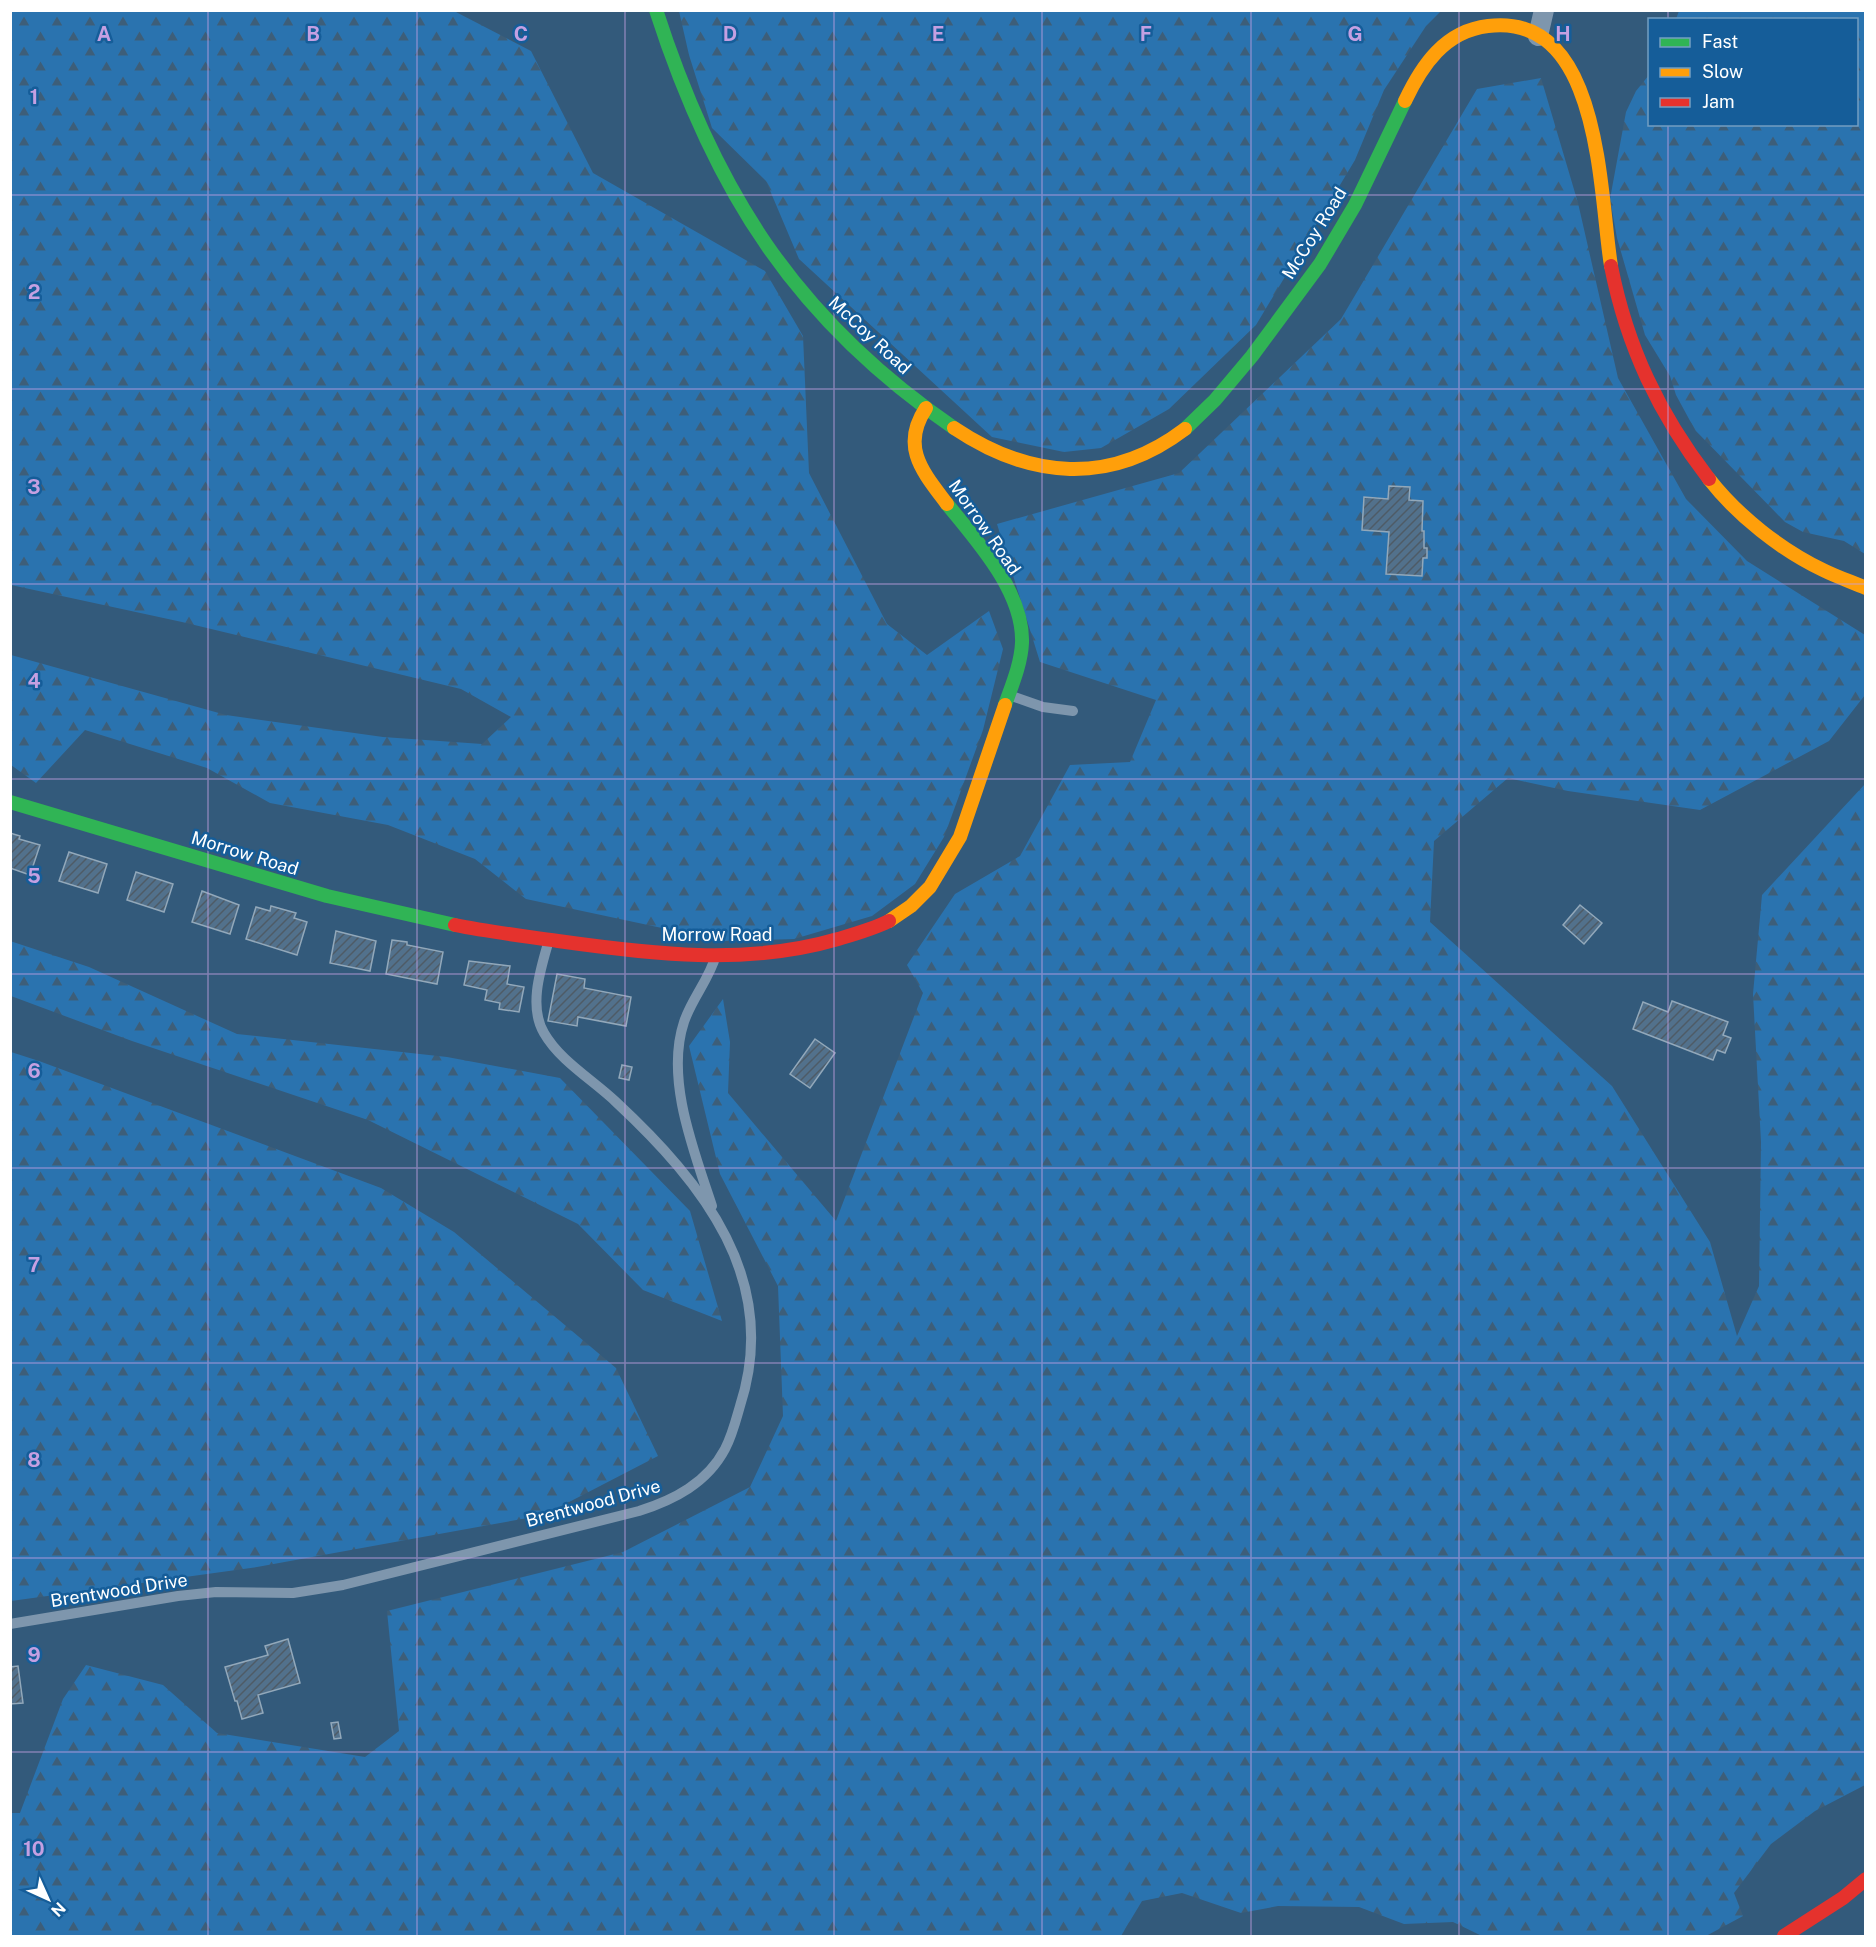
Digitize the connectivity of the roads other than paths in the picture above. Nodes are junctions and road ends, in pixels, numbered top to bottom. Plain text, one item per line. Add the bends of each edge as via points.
1 (656, 10) edge
2 (1544, 10) edge
3 (1538, 36) junction
4 (926, 408) junction
5 (1866, 588) edge
6 (1009, 695) junction
7 (1073, 711) dead end
8 (10, 802) edge
9 (549, 940) junction
10 (716, 955) junction
11 (715, 1215) junction
12 (10, 1624) edge
13 (1866, 1879) edge
14 (1784, 1936) edge

1 - 4 main road, McCoy Road via 711,148 761,237 812,306 844,339
2 - 3 street
3 - 4 main road, McCoy Road via 1514,26 1490,25 1455,37 1438,50 1411,88 1356,203 1314,272 1222,392 1169,441 1120,464 1092,470 1063,470 1006,457
3 - 5 main road, McCoy Road via 1557,50 1581,90 1623,316 1635,354 1669,425 1712,484 1763,533 1815,567
4 - 6 main road, Morrow Road via 913,439 920,465 1006,586 1017,613 1022,638 1020,659
6 - 7 lane via 1043,707
6 - 10 main road, Morrow Road via 960,837 930,887 911,906 887,922 818,945
8 - 9 main road, Morrow Road via 327,896 470,928
9 - 10 main road, Morrow Road via 624,950
9 - 11 lane, Brentwood Drive via 537,1000 542,1032 566,1059 635,1119
10 - 11 lane via 684,1020 679,1041 685,1119
11 - 12 lane, Brentwood Drive via 731,1245 746,1291 750,1364 744,1396 725,1450 700,1481 682,1493 639,1512 343,1585 293,1593 216,1592 178,1596
13 - 14 main road

